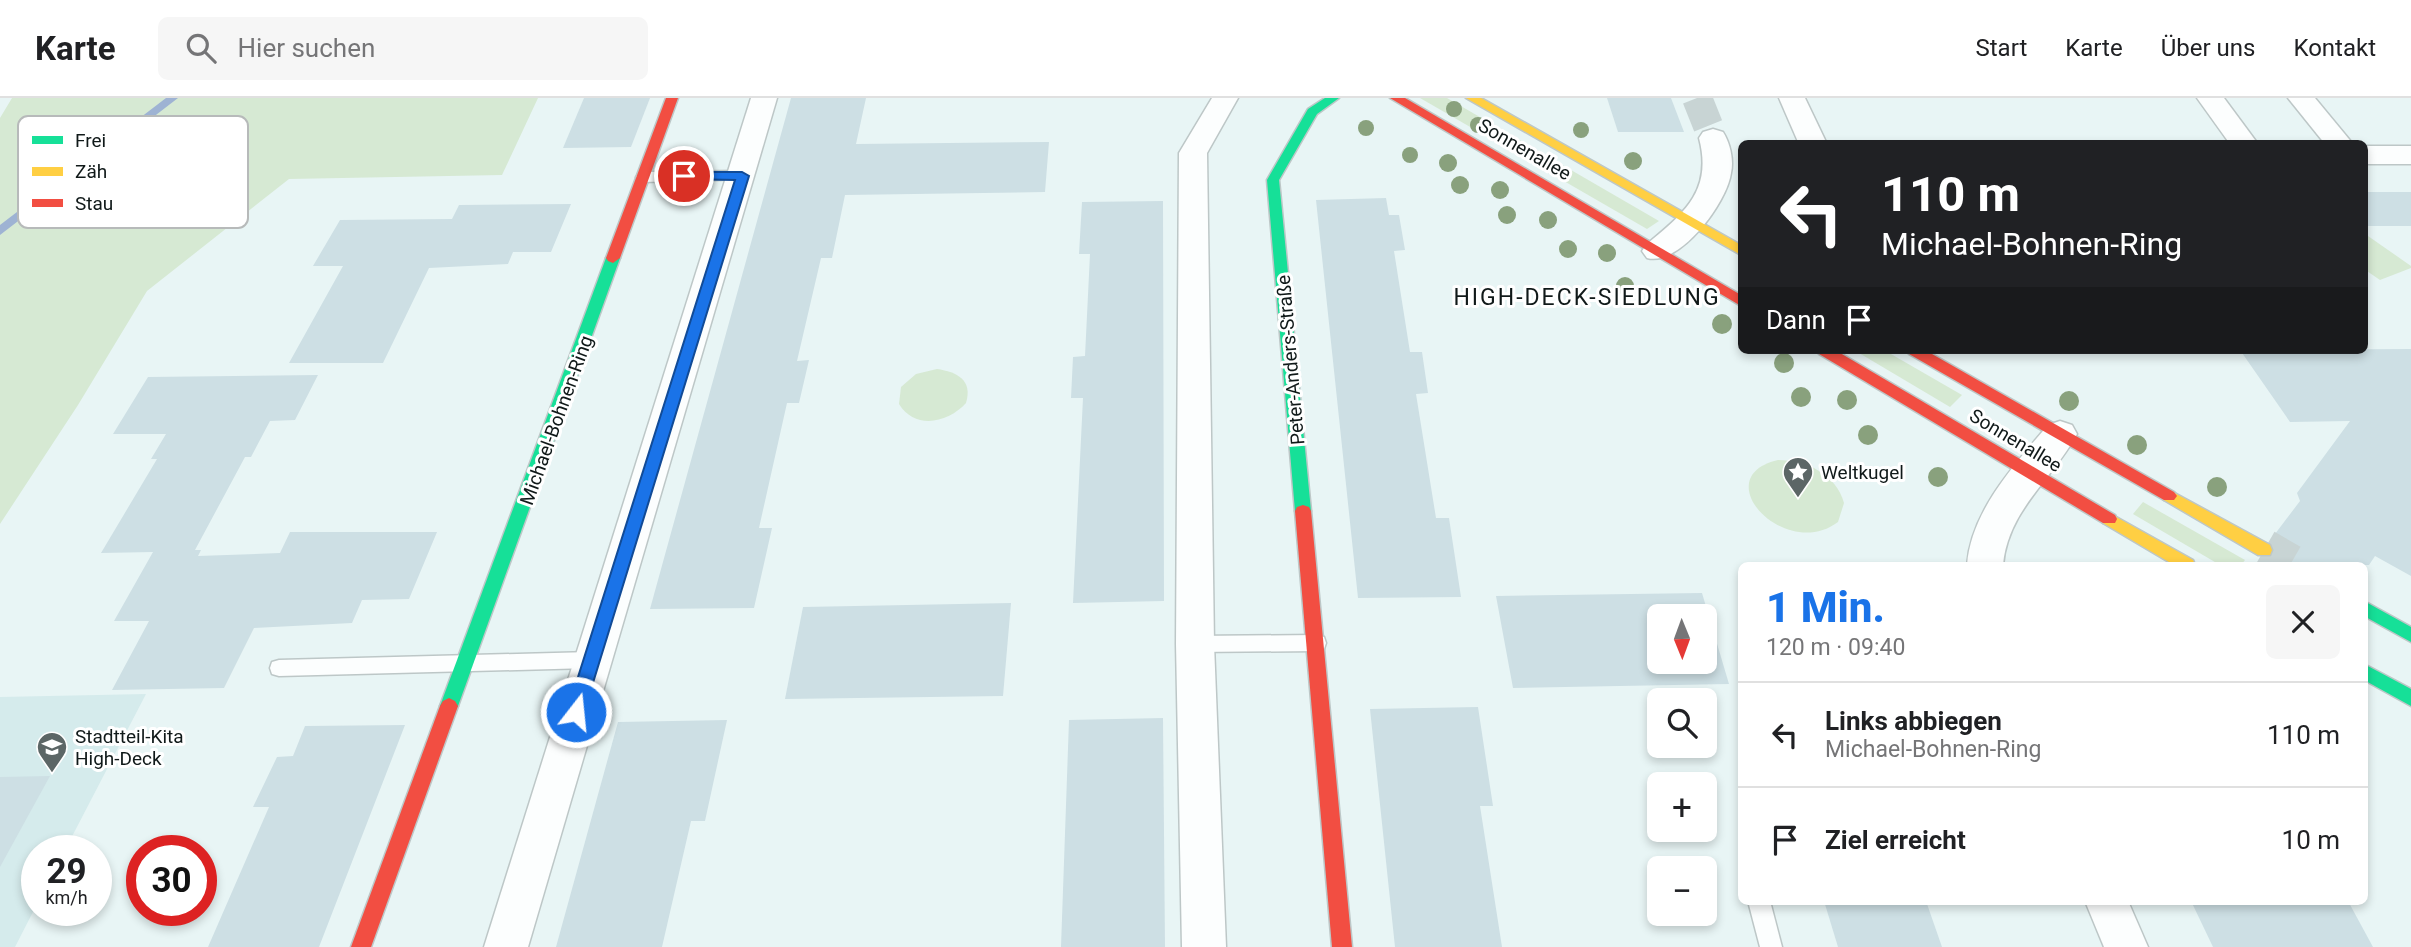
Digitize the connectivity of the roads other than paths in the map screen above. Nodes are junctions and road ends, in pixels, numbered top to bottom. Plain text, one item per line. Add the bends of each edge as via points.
1 (673, 98) edge
2 (764, 98) edge
3 (1226, 98) edge
4 (1333, 98) edge
5 (1396, 98) edge
6 (1472, 98) edge
7 (1793, 98) edge
8 (2210, 98) edge
9 (2301, 98) edge
10 (1713, 138) tunnel mouth
11 (1810, 140) edge
12 (2242, 140) edge
13 (2337, 140) edge
14 (2368, 155) edge
15 (2411, 155) edge
16 (742, 176) junction
17 (643, 177) junction
18 (1691, 223) junction
19 (1738, 249) edge
20 (1657, 251) junction
21 (1738, 299) edge
22 (1831, 354) edge
23 (1921, 354) edge
24 (2060, 434) junction
25 (2029, 471) junction
26 (2263, 550) tunnel mouth
27 (1985, 562) edge
28 (2182, 562) edge
29 (2368, 610) edge
30 (2411, 635) edge
31 (1317, 643) junction
32 (1195, 644) junction
33 (591, 660) junction
34 (467, 663) junction
35 (279, 668) dead end
36 (2368, 673) edge
37 (2411, 698) edge
38 (1760, 905) edge
39 (2108, 905) edge
40 (361, 947) edge
41 (506, 947) edge
42 (1204, 947) edge
43 (1342, 947) edge
44 (1771, 947) edge
45 (2126, 947) edge

1 - 17 street, Michael-Bohnen-Ring
2 - 16 street
3 - 32 street via 1193,153
4 - 31 street, Peter-Anders-Straße via 1312,112 1273,180
5 - 20 street, Sonnenallee
6 - 18 street, Sonnenallee
7 - 11 street
8 - 12 street
9 - 13 street
10 - 18 street via 1720,170 1714,190
14 - 15 street
16 - 17 lane
16 - 33 street
17 - 34 street, Michael-Bohnen-Ring
18 - 19 street, Sonnenallee
18 - 20 street
20 - 21 street, Sonnenallee
22 - 25 street, Sonnenallee
23 - 24 street, Sonnenallee
24 - 25 street
24 - 26 street, Sonnenallee
25 - 27 street via 1996,527
25 - 28 street, Sonnenallee
29 - 30 street
31 - 32 lane
31 - 43 street, Peter-Anders-Straße
32 - 42 street
33 - 34 lane
33 - 41 street
34 - 35 lane
34 - 40 street, Michael-Bohnen-Ring
36 - 37 street
38 - 44 lane
39 - 45 street

